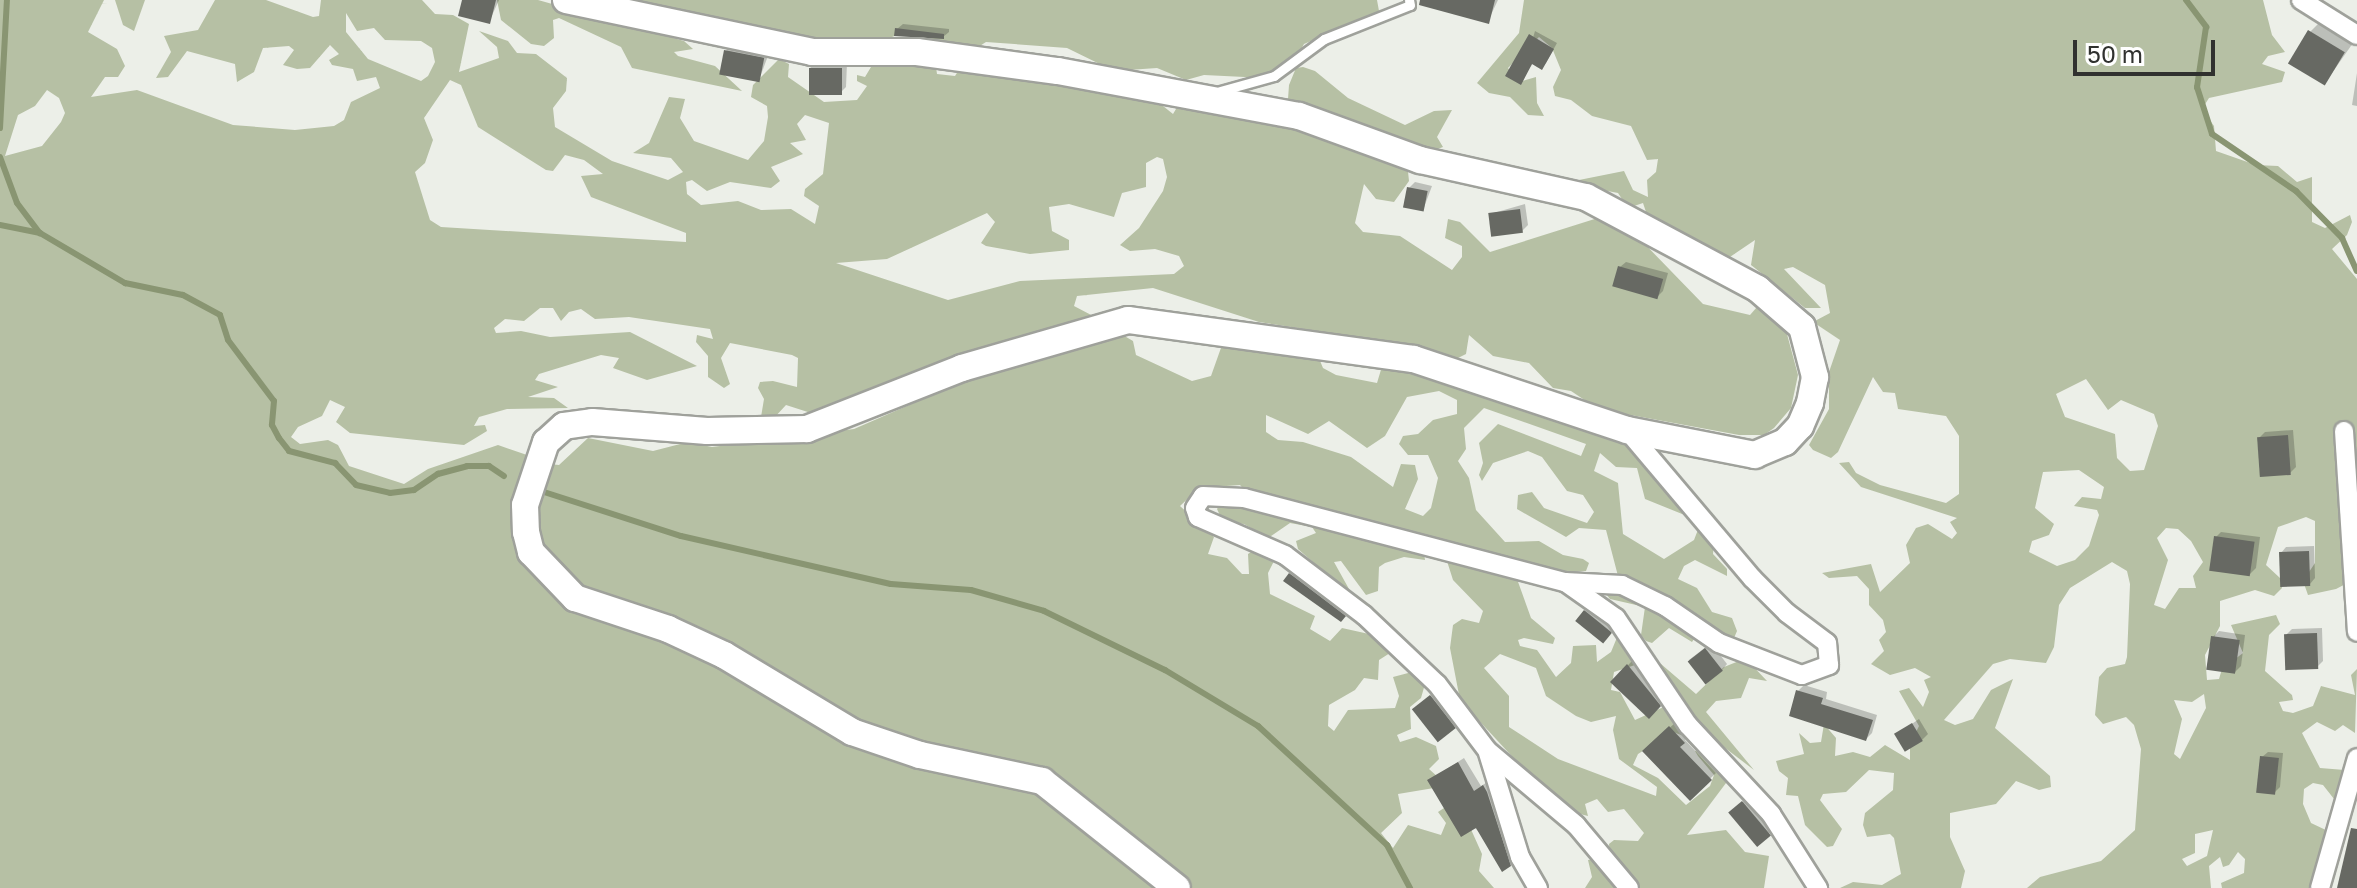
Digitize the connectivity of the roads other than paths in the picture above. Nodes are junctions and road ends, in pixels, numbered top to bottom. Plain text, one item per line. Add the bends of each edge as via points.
1 (566, 0) edge
2 (1409, 0) edge
3 (2301, 0) edge
4 (2357, 35) edge
5 (1192, 96) junction
6 (1627, 430) junction
7 (2344, 431) dead end
8 (1565, 582) junction
9 (2357, 632) edge
10 (1487, 750) junction
11 (2357, 758) edge
12 (1177, 888) edge
13 (1538, 888) edge
14 (1629, 888) edge
15 (1818, 888) edge
16 (2320, 888) edge

1 - 5 street via 812,52 917,52
2 - 5 lane via 1410,5 1324,39 1274,76 1248,87
3 - 4 street
5 - 6 street via 1299,116 1420,160 1586,197 1758,289 1802,327 1815,377 1800,426 1785,442 1755,455
6 - 8 street via 1752,578 1827,643 1829,665 1802,675 1719,643 1665,606 1622,585
6 - 12 street via 1413,359 1128,320 962,368 807,429 707,431 592,422 564,426 546,442 525,505 526,532 531,552 575,598 668,629 724,655 852,732 920,755 1042,781
7 - 9 street
8 - 10 street via 1244,498 1211,492 1197,502 1198,517 1285,555 1364,615 1437,684
8 - 15 street via 1616,618 1688,725 1771,814
10 - 13 street via 1520,857
10 - 14 street via 1576,825
11 - 16 street

